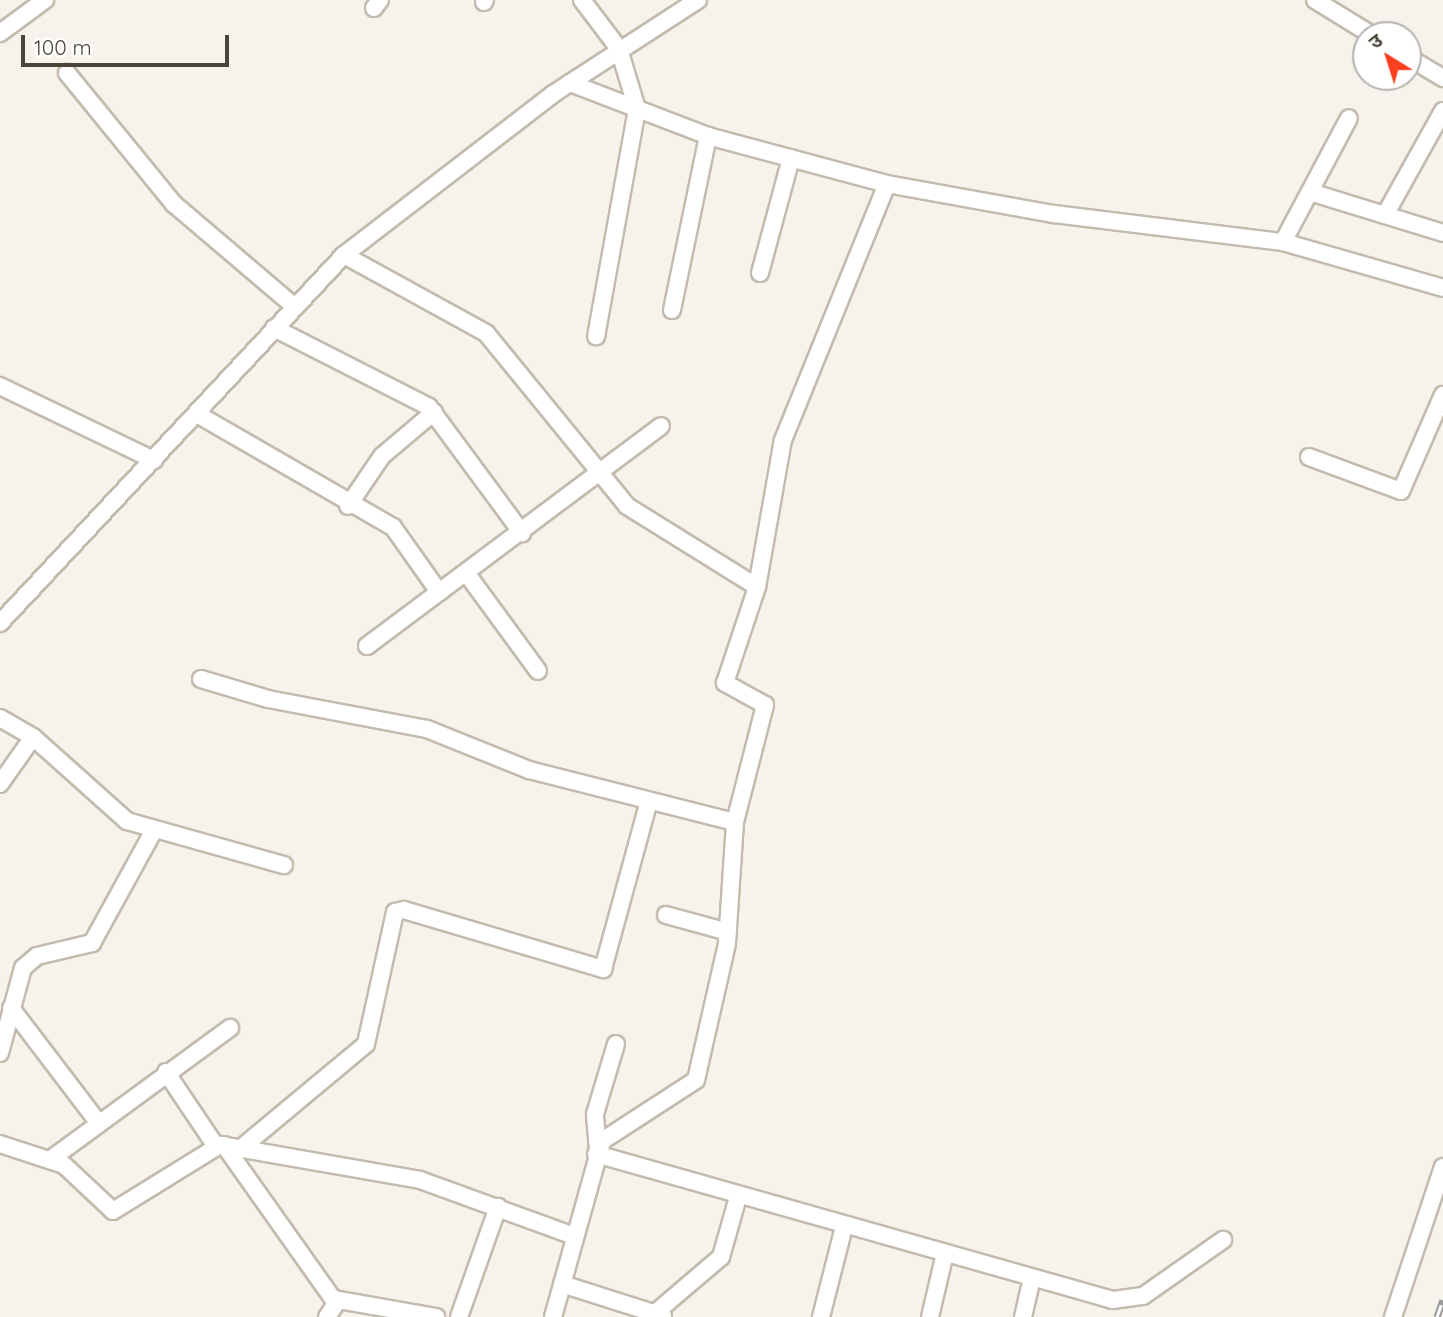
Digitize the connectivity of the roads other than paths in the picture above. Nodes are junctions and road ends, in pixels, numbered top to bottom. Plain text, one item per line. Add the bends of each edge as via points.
1 (45, 0) edge
2 (582, 0) edge
3 (698, 0) edge
4 (1315, 0) edge
5 (1352, 23) edge
6 (0, 33) edge
7 (619, 49) junction
8 (1422, 65) edge
9 (67, 74) dead end
10 (1443, 78) edge
11 (570, 83) junction
12 (637, 109) junction
13 (1443, 111) edge
14 (1349, 118) dead end
15 (708, 136) junction
16 (791, 158) junction
17 (887, 184) junction
18 (1310, 192) junction
19 (1385, 215) junction
20 (1443, 233) edge
21 (1283, 242) junction
22 (344, 255) junction
23 (760, 273) dead end
24 (1443, 288) edge
25 (295, 307) junction
26 (672, 310) dead end
27 (274, 328) junction
28 (596, 336) dead end
29 (0, 386) edge
30 (1443, 395) edge
31 (434, 412) junction
32 (197, 414) junction
33 (661, 426) dead end
34 (1309, 457) dead end
35 (154, 460) junction
36 (597, 475) junction
37 (348, 506) junction
38 (522, 533) junction
39 (467, 574) junction
40 (757, 587) junction
41 (439, 592) junction
42 (0, 622) edge
43 (367, 646) dead end
44 (538, 671) dead end
45 (201, 678) dead end
46 (0, 718) edge
47 (33, 737) junction
48 (0, 784) edge
49 (649, 801) junction
50 (735, 822) junction
51 (153, 832) junction
52 (284, 865) dead end
53 (666, 915) dead end
54 (728, 932) junction
55 (12, 1008) junction
56 (230, 1028) dead end
57 (616, 1044) dead end
58 (0, 1053) edge
59 (166, 1072) junction
60 (97, 1121) junction
61 (0, 1144) edge
62 (219, 1145) junction
63 (240, 1149) junction
64 (597, 1152) junction
65 (51, 1159) junction
66 (1443, 1167) edge
67 (738, 1197) junction
68 (498, 1207) junction
69 (844, 1227) junction
70 (574, 1237) junction
71 (1223, 1240) dead end
72 (945, 1253) junction
73 (1032, 1278) junction
74 (562, 1284) junction
75 (1118, 1300) junction
76 (337, 1302) junction
77 (635, 1313) edge
78 (660, 1315) edge
79 (327, 1317) edge
80 (436, 1317) edge
81 (459, 1317) edge
82 (553, 1317) edge
83 (821, 1317) edge
84 (930, 1317) edge
85 (1023, 1317) edge
86 (1122, 1317) edge
87 (1393, 1317) edge

1 - 6 street
2 - 7 street
3 - 7 street
4 - 5 street
7 - 11 street
7 - 12 street
8 - 10 street
9 - 25 street via 174,204
11 - 12 street
11 - 22 street via 422,190
12 - 15 street
12 - 28 street
13 - 19 street
14 - 18 street
15 - 16 street
15 - 26 street
16 - 17 street
16 - 23 street
17 - 21 street via 1054,214
17 - 40 street via 783,440
18 - 19 street
18 - 21 street
19 - 20 street
21 - 24 street
22 - 25 street
22 - 36 street via 486,333
25 - 27 street
27 - 31 street
27 - 32 street
29 - 35 street
30 - 34 street via 1401,491
31 - 37 street via 382,456
31 - 38 street
32 - 35 street
32 - 37 street
33 - 36 street
35 - 42 street
36 - 38 street
36 - 40 street via 627,506
37 - 41 street via 402,536
38 - 39 street
39 - 41 street
39 - 44 street
40 - 50 street via 725,683 765,702
41 - 43 street
45 - 49 street via 268,699 427,729 529,770
46 - 47 street
47 - 48 street
47 - 51 street via 120,816
49 - 50 street
49 - 63 street via 603,969 404,909 395,912 366,1044
50 - 54 street
51 - 52 street
51 - 55 street via 92,943 33,958 23,968
53 - 54 street
54 - 64 street via 695,1080 608,1134
55 - 58 street
55 - 60 street
56 - 59 street
57 - 64 street via 595,1114
59 - 60 street
59 - 62 street
60 - 65 street
61 - 65 street
62 - 63 street
62 - 65 street via 118,1212
62 - 76 street
63 - 68 street via 420,1181
64 - 67 street
64 - 70 street
66 - 87 street
67 - 69 street
67 - 78 street via 722,1257
68 - 70 street
68 - 81 street
69 - 72 street
69 - 83 street
70 - 74 street
71 - 75 street via 1143,1296
72 - 73 street
72 - 84 street
73 - 75 street
73 - 85 street
74 - 77 street
74 - 82 street
75 - 86 street
76 - 79 street
76 - 80 street
77 - 78 street

